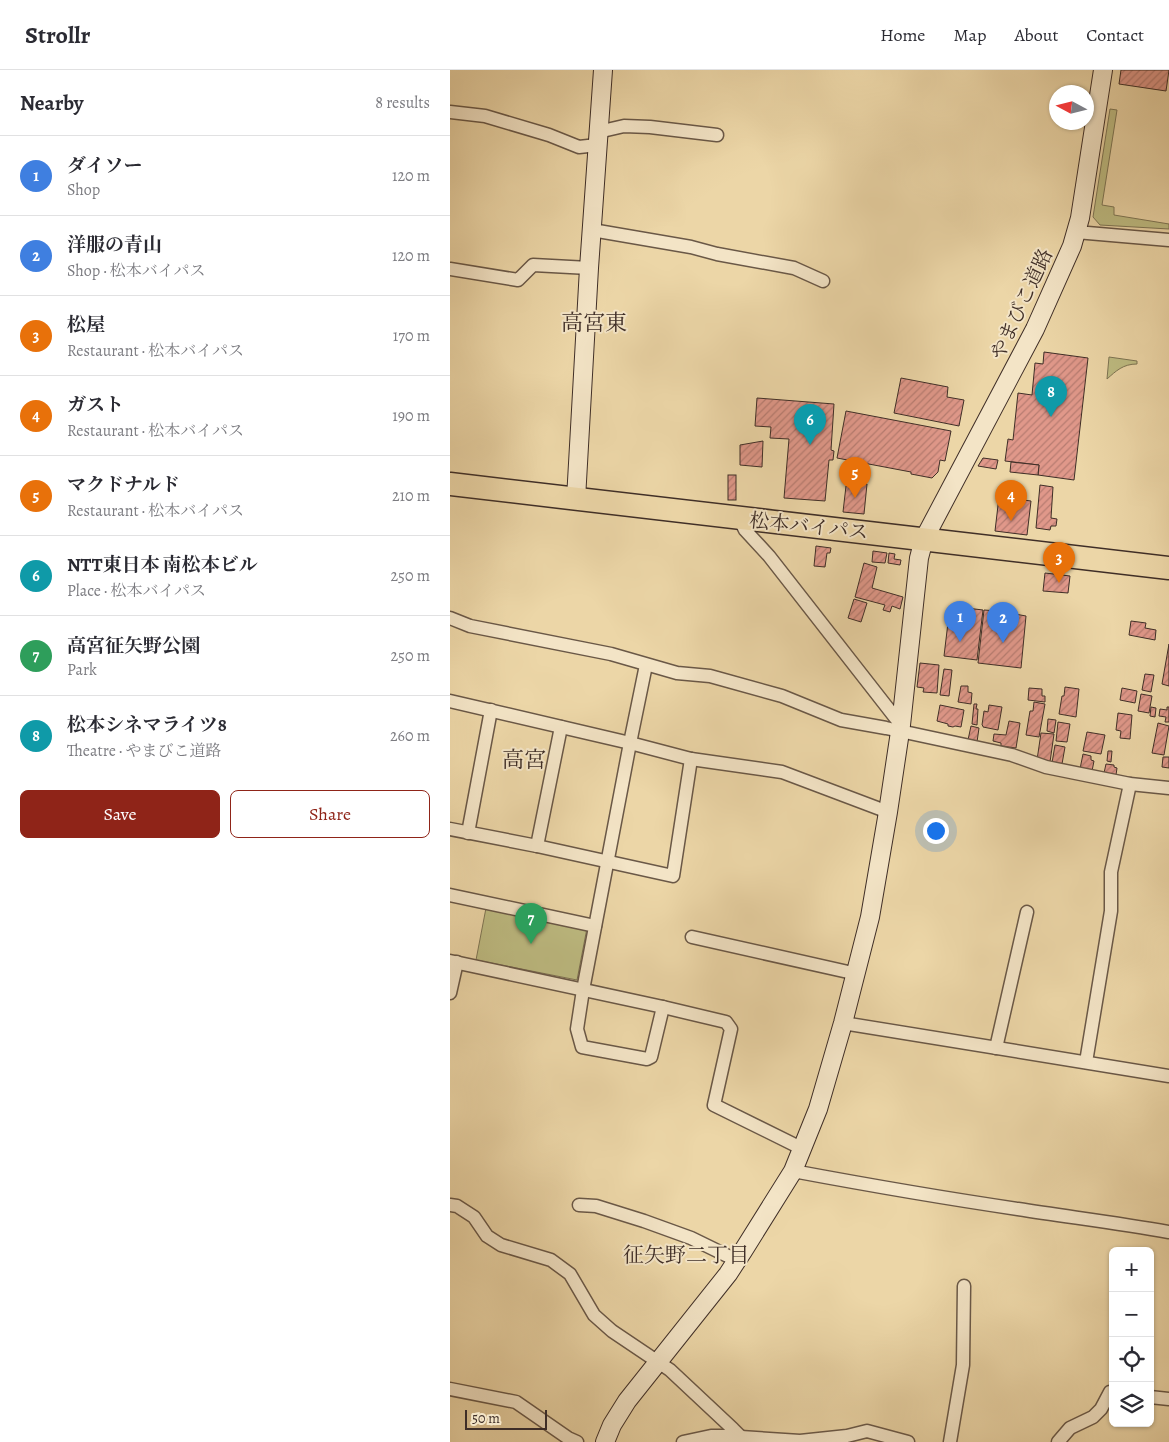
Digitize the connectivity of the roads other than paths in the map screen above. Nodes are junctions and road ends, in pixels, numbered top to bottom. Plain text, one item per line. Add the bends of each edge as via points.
1 (603, 70) edge
2 (1103, 70) edge
3 (450, 112) edge
4 (717, 135) dead end
5 (598, 139) junction
6 (592, 230) junction
7 (1076, 232) junction
8 (1169, 240) edge
9 (589, 268) junction
10 (450, 269) edge
11 (823, 281) dead end
12 (450, 484) edge
13 (576, 499) junction
14 (739, 518) junction
15 (924, 539) junction
16 (1169, 568) edge
17 (450, 618) edge
18 (646, 665) junction
19 (450, 701) edge
20 (491, 710) junction
21 (561, 727) junction
22 (900, 728) junction
23 (630, 743) junction
24 (691, 759) junction
25 (1130, 784) junction
26 (1169, 788) edge
27 (888, 812) junction
28 (450, 828) edge
29 (468, 832) junction
30 (537, 846) junction
31 (607, 862) junction
32 (450, 895) edge
33 (1027, 912) dead end
34 (595, 926) junction
35 (692, 937) dead end
36 (454, 961) edge
37 (856, 974) junction
38 (583, 990) junction
39 (450, 993) edge
40 (663, 1007) junction
41 (843, 1023) junction
42 (996, 1048) junction
43 (1086, 1062) junction
44 (1169, 1076) edge
45 (803, 1149) junction
46 (793, 1171) junction
47 (450, 1205) edge
48 (579, 1205) dead end
49 (1169, 1232) edge
50 (736, 1260) junction
51 (964, 1286) dead end
52 (658, 1362) junction
53 (450, 1389) edge
54 (1109, 1394) edge
55 (1154, 1397) edge
56 (1169, 1399) edge
57 (741, 1440) edge
58 (577, 1442) edge
59 (605, 1442) edge
60 (683, 1442) edge
61 (800, 1442) edge
62 (908, 1442) edge
63 (950, 1442) edge
64 (1058, 1442) edge

1 - 5 street
2 - 7 street, やまびこ道路
3 - 5 street via 485,116 579,147
4 - 5 street via 624,126
5 - 6 street
6 - 9 street
6 - 11 street via 794,268
7 - 8 street
7 - 15 street, やまびこ道路 via 1035,329
9 - 10 street via 533,266 518,280
9 - 13 street
12 - 13 highway, 松本バイパス
13 - 14 highway, 松本バイパス
14 - 15 highway, 松本バイパス
14 - 22 street
15 - 16 highway, 松本バイパス
15 - 22 street, やまびこ道路 via 919,558
17 - 18 street via 470,626 611,654
18 - 22 street via 747,686 782,696 841,720
18 - 23 street
19 - 20 street
20 - 21 street
20 - 29 street
21 - 23 street
21 - 30 street
22 - 25 street via 1012,755 1046,767
22 - 27 street, やまびこ道路
23 - 24 street
23 - 31 street
24 - 27 street via 782,772
24 - 31 street via 673,876
25 - 26 street
25 - 43 street via 1111,872 1111,911
27 - 37 street, やまびこ道路 via 870,917
28 - 29 street
29 - 30 street
30 - 31 street
31 - 34 street
32 - 34 street
33 - 42 street
34 - 38 street
35 - 37 street
36 - 38 street
36 - 39 street
37 - 41 street, やまびこ道路
38 - 40 street
38 - 40 street via 577,1029 582,1046 652,1057
40 - 45 street via 726,1022 731,1029 714,1105
41 - 42 street
41 - 45 street, やまびこ道路
42 - 43 street
43 - 44 street
45 - 46 street, やまびこ道路
46 - 49 street
46 - 50 street, やまびこ道路
47 - 52 street via 474,1217 487,1236 501,1245 551,1260 570,1274 594,1316
48 - 50 street via 596,1206 644,1221 691,1238
50 - 52 street, やまびこ道路
51 - 63 street via 962,1365
52 - 57 street
52 - 59 street, やまびこ道路 via 627,1401
53 - 58 street via 516,1402
54 - 64 street via 1101,1410 1070,1428
55 - 56 street
57 - 60 street via 711,1436
57 - 61 street
61 - 62 street via 867,1432

